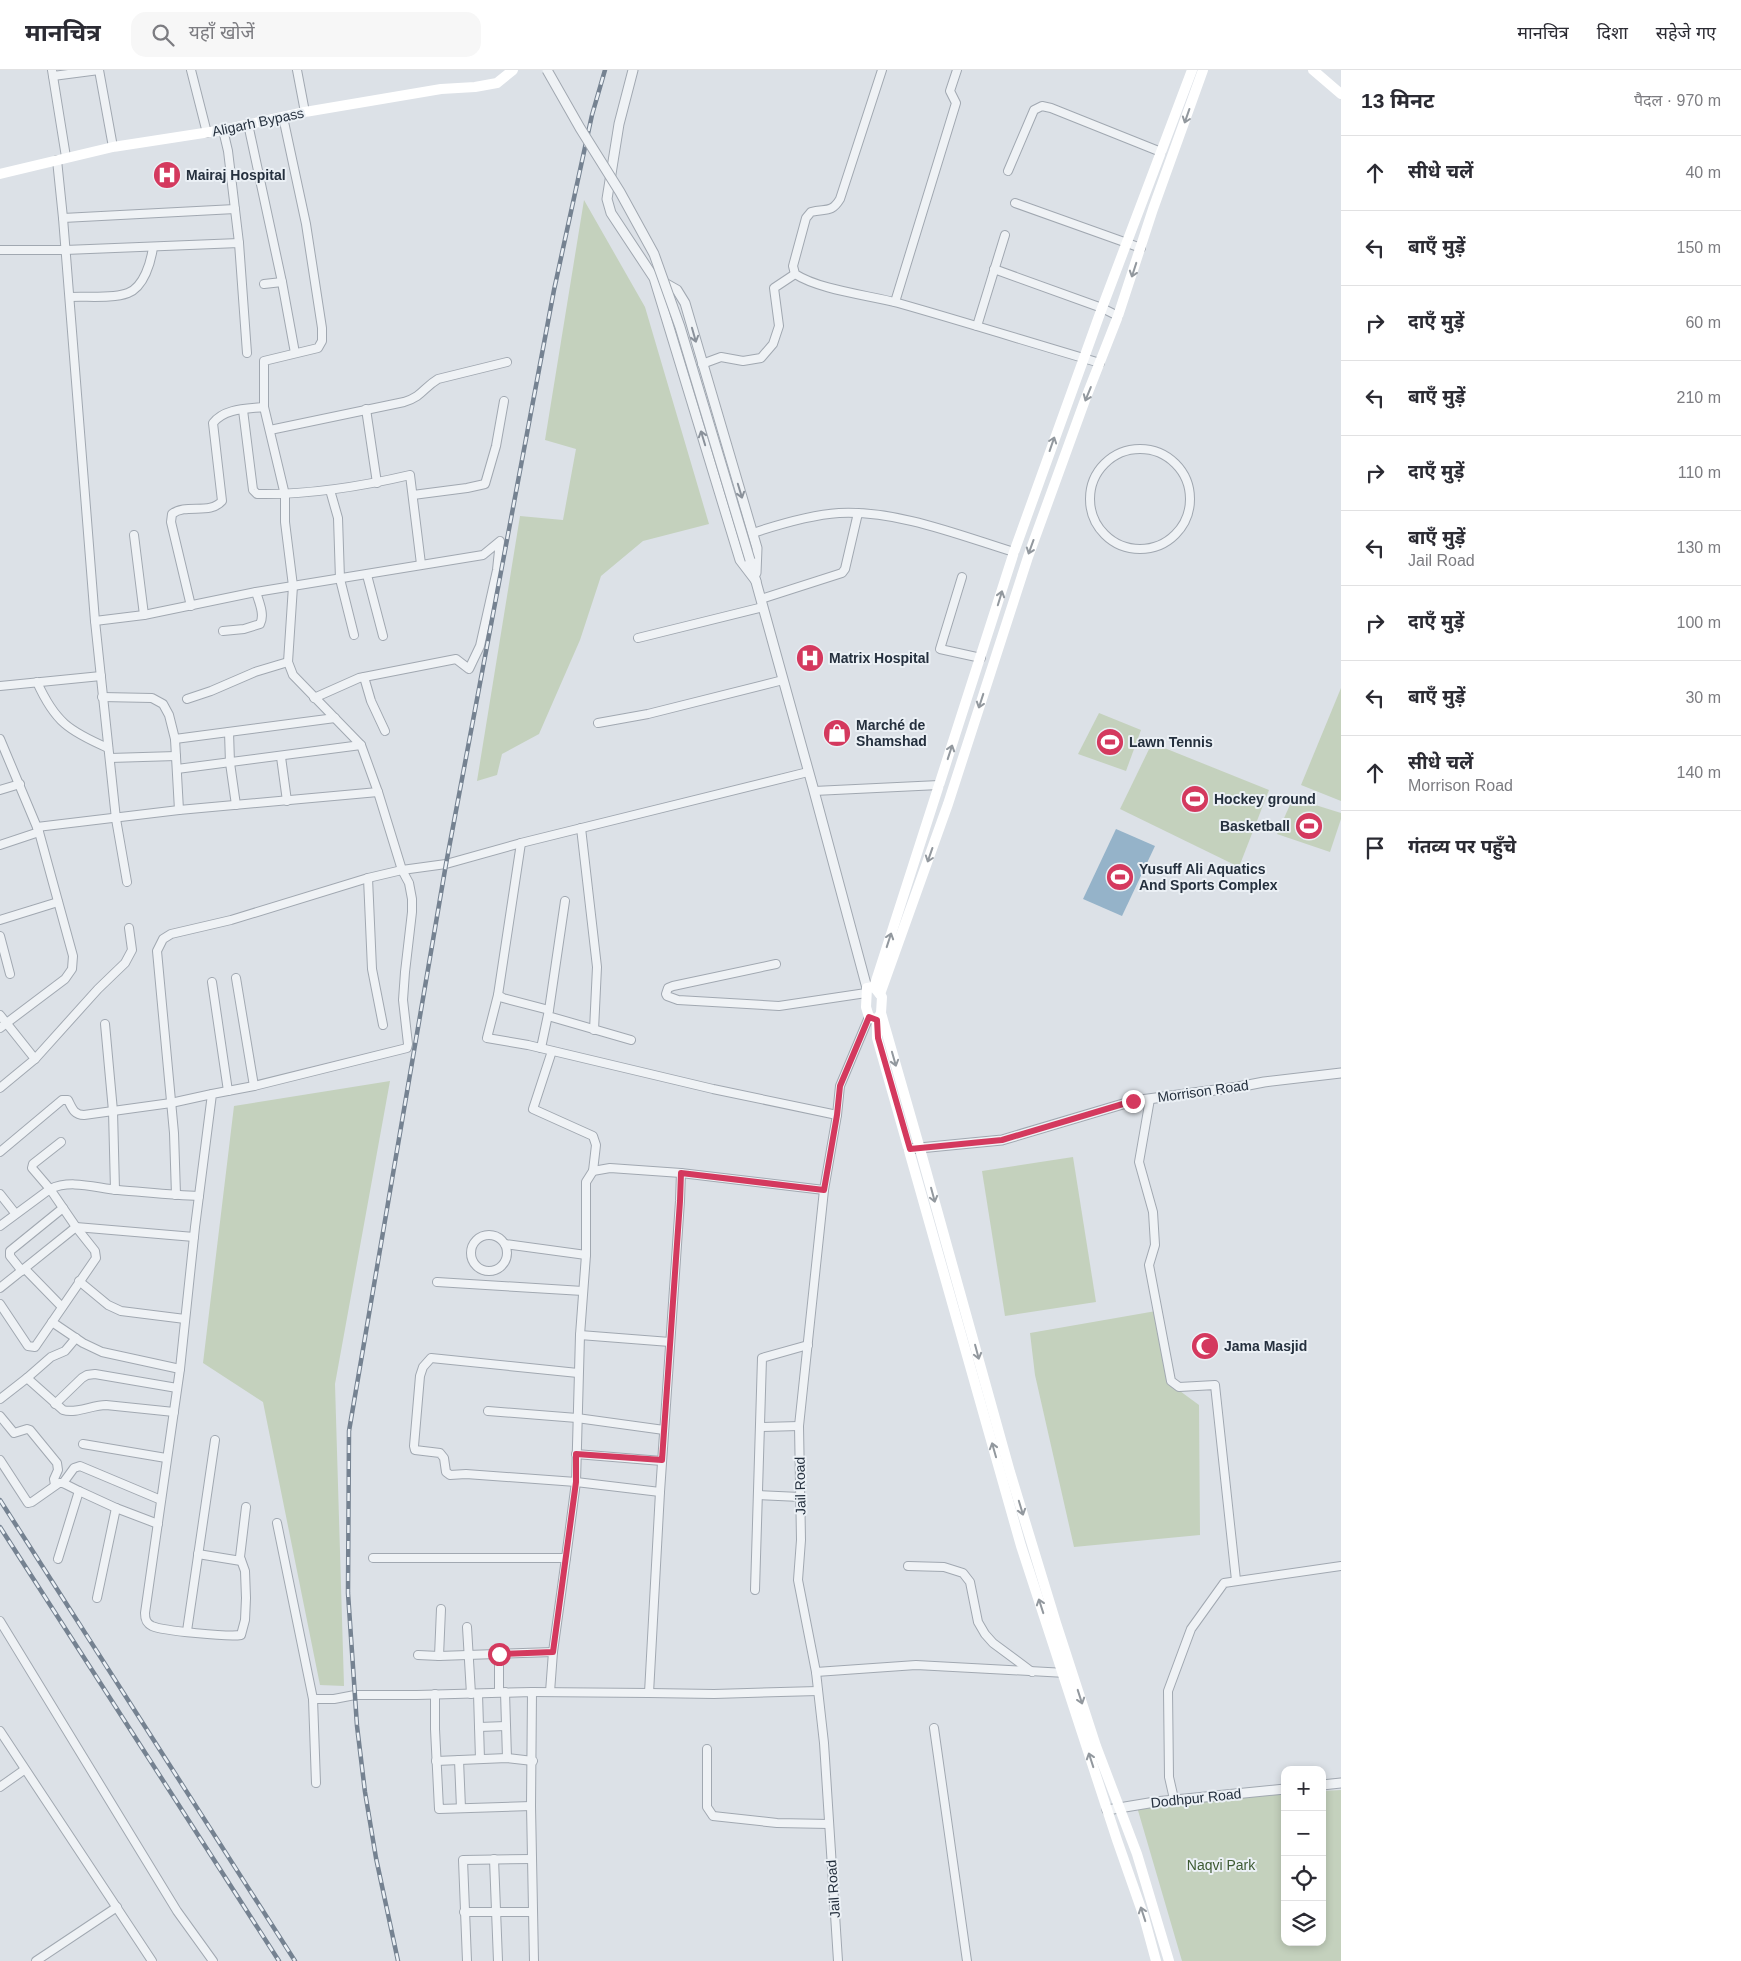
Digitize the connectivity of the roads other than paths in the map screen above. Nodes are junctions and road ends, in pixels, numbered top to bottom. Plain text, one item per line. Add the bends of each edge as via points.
1 (99, 70) edge
2 (191, 70) edge
3 (297, 70) edge
4 (513, 70) edge
5 (547, 70) edge
6 (633, 70) edge
7 (882, 70) edge
8 (957, 70) edge
9 (1192, 70) edge
10 (1203, 70) edge
11 (1313, 70) edge
12 (52, 73) edge
13 (1341, 94) edge
14 (305, 112) junction
15 (283, 117) junction
16 (248, 124) junction
17 (223, 130) junction
18 (207, 133) junction
19 (112, 147) junction
20 (1162, 152) junction
21 (61, 158) junction
22 (1008, 171) dead end
23 (0, 174) edge
24 (1016, 203) dead end
25 (235, 209) junction
26 (63, 218) junction
27 (1005, 234) dead end
28 (239, 243) junction
29 (1126, 243) junction
30 (153, 247) junction
31 (1141, 248) junction
32 (0, 250) edge
33 (65, 250) junction
34 (994, 269) junction
35 (795, 274) junction
36 (654, 278) junction
37 (282, 282) junction
38 (264, 284) dead end
39 (70, 297) junction
40 (896, 302) junction
41 (1102, 308) junction
42 (1118, 316) junction
43 (977, 326) junction
44 (246, 353) dead end
45 (295, 353) junction
46 (1085, 359) junction
47 (507, 362) dead end
48 (702, 364) junction
49 (1100, 364) junction
50 (504, 401) dead end
51 (264, 407) junction
52 (366, 409) junction
53 (242, 410) junction
54 (270, 430) junction
55 (376, 483) junction
56 (330, 490) junction
57 (285, 495) junction
58 (412, 495) junction
59 (858, 513) junction
60 (753, 533) junction
61 (134, 535) dead end
62 (1169, 539) joint
63 (1014, 552) junction
64 (421, 564) junction
65 (368, 575) junction
66 (962, 577) dead end
67 (340, 579) junction
68 (756, 581) junction
69 (293, 586) junction
70 (256, 592) junction
71 (762, 603) junction
72 (191, 606) junction
73 (144, 615) junction
74 (95, 621) junction
75 (223, 631) dead end
76 (354, 635) dead end
77 (384, 636) dead end
78 (638, 638) dead end
79 (981, 658) junction
80 (288, 662) junction
81 (101, 676) junction
82 (364, 677) junction
83 (783, 680) junction
84 (37, 682) junction
85 (0, 686) edge
86 (102, 697) junction
87 (314, 698) junction
88 (187, 699) dead end
89 (334, 718) junction
90 (598, 723) dead end
91 (386, 731) dead end
92 (229, 732) junction
93 (0, 739) edge
94 (175, 739) junction
95 (361, 745) junction
96 (108, 748) junction
97 (176, 756) junction
98 (281, 757) junction
99 (110, 758) junction
100 (230, 763) junction
101 (177, 769) junction
102 (808, 772) junction
103 (20, 784) junction
104 (940, 785) junction
105 (0, 790) edge
106 (814, 791) junction
107 (378, 792) junction
108 (287, 801) junction
109 (236, 805) junction
110 (179, 810) junction
111 (116, 819) junction
112 (581, 828) junction
113 (38, 830) junction
114 (521, 843) junction
115 (0, 845) edge
116 (402, 870) junction
117 (368, 878) junction
118 (127, 882) dead end
119 (565, 901) dead end
120 (58, 902) junction
121 (0, 920) edge
122 (129, 928) dead end
123 (0, 936) edge
124 (776, 964) dead end
125 (10, 974) dead end
126 (236, 978) dead end
127 (212, 982) dead end
128 (872, 990) junction
129 (498, 995) junction
130 (549, 1013) junction
131 (0, 1015) edge
132 (876, 1017) junction
133 (105, 1024) dead end
134 (3, 1025) edge
135 (383, 1025) dead end
136 (594, 1030) junction
137 (631, 1040) dead end
138 (541, 1048) junction
139 (552, 1051) junction
140 (35, 1059) junction
141 (1341, 1073) edge
142 (254, 1086) junction
143 (0, 1088) edge
144 (228, 1091) junction
145 (212, 1094) junction
146 (1150, 1099) junction
147 (171, 1103) junction
148 (113, 1111) junction
149 (837, 1115) junction
150 (61, 1142) dead end
151 (920, 1148) junction
152 (910, 1149) junction
153 (0, 1152) edge
154 (593, 1171) junction
155 (681, 1173) junction
156 (50, 1189) junction
157 (115, 1190) junction
158 (824, 1190) junction
159 (0, 1194) edge
160 (176, 1195) junction
161 (199, 1196) junction
162 (63, 1208) junction
163 (15, 1213) junction
164 (0, 1226) edge
165 (76, 1227) junction
166 (194, 1237) junction
167 (505, 1244) junction
168 (586, 1255) junction
169 (23, 1270) junction
170 (79, 1282) junction
171 (437, 1282) dead end
172 (0, 1288) edge
173 (583, 1291) junction
174 (0, 1304) edge
175 (62, 1307) junction
176 (185, 1319) junction
177 (52, 1322) junction
178 (580, 1335) junction
179 (76, 1338) junction
180 (670, 1342) junction
181 (808, 1345) junction
182 (180, 1369) junction
183 (578, 1373) junction
184 (27, 1378) junction
185 (177, 1388) junction
186 (0, 1399) edge
187 (55, 1404) junction
188 (488, 1410) dead end
189 (174, 1412) junction
190 (0, 1416) edge
191 (577, 1418) junction
192 (799, 1426) junction
193 (760, 1427) junction
194 (664, 1430) junction
195 (215, 1440) dead end
196 (83, 1444) dead end
197 (576, 1454) junction
198 (166, 1458) junction
199 (0, 1460) edge
200 (662, 1460) junction
201 (576, 1482) junction
202 (59, 1484) junction
203 (79, 1491) junction
204 (660, 1492) junction
205 (758, 1495) junction
206 (800, 1497) junction
207 (161, 1500) junction
208 (246, 1507) dead end
209 (116, 1508) junction
210 (277, 1523) dead end
211 (158, 1524) junction
212 (198, 1554) junction
213 (58, 1558) dead end
214 (373, 1558) dead end
215 (566, 1558) junction
216 (241, 1561) junction
217 (908, 1566) dead end
218 (1341, 1566) edge
219 (1236, 1580) junction
220 (755, 1590) dead end
221 (97, 1598) dead end
222 (441, 1609) dead end
223 (0, 1621) edge
224 (467, 1627) dead end
225 (187, 1631) junction
226 (553, 1652) junction
227 (499, 1654) junction
228 (418, 1655) dead end
229 (469, 1655) junction
230 (439, 1656) junction
231 (816, 1672) junction
232 (1032, 1672) junction
233 (1068, 1673) junction
234 (818, 1691) junction
235 (502, 1692) junction
236 (532, 1692) junction
237 (550, 1692) junction
238 (649, 1693) junction
239 (436, 1694) junction
240 (474, 1694) junction
241 (313, 1699) junction
242 (506, 1726) junction
243 (479, 1727) junction
244 (934, 1728) dead end
245 (0, 1731) edge
246 (707, 1749) dead end
247 (507, 1758) junction
248 (480, 1759) junction
249 (459, 1760) junction
250 (436, 1761) junction
251 (533, 1761) junction
252 (24, 1770) junction
253 (316, 1783) dead end
254 (1341, 1783) edge
255 (1326, 1785) edge
256 (0, 1787) edge
257 (1281, 1788) edge
258 (1174, 1799) junction
259 (531, 1806) junction
260 (461, 1808) junction
261 (1120, 1808) junction
262 (1107, 1810) junction
263 (829, 1824) junction
264 (494, 1859) junction
265 (532, 1859) junction
266 (117, 1907) junction
267 (464, 1912) junction
268 (496, 1912) junction
269 (533, 1912) junction
270 (36, 1961) edge
271 (152, 1961) edge
272 (213, 1961) edge
273 (466, 1961) edge
274 (498, 1961) edge
275 (534, 1961) edge
276 (838, 1961) edge
277 (967, 1961) edge
278 (1156, 1961) edge
279 (1169, 1961) edge

1 - 12 street
1 - 19 street
2 - 18 street
3 - 14 street
4 - 14 main road, Aligarh Bypass via 498,83 441,89
5 - 68 street, bridge via 654,254 680,327
6 - 36 street via 619,124 607,199 611,213
7 - 35 street via 840,199 830,210 810,212 806,218 794,266
8 - 40 street via 950,91 956,103
9 - 20 main road
10 -> 31 main road
11 - 13 main road
12 - 21 street
14 - 15 main road, Aligarh Bypass
15 - 16 main road, Aligarh Bypass
15 - 45 street via 306,224 322,328 322,341 318,348
16 - 17 main road, Aligarh Bypass
16 - 37 street
17 - 18 main road, Aligarh Bypass
17 - 25 street
18 - 19 main road, Aligarh Bypass
19 - 21 main road, Aligarh Bypass
20 - 22 street via 1042,106 1034,110
20 - 29 main road
21 - 23 main road, Aligarh Bypass
21 - 26 street
24 - 29 street
25 - 26 street
25 - 28 street
26 - 33 street
27 - 34 street
28 - 30 street
28 - 44 street
29 - 31 street
29 - 41 main road
30 - 33 street
30 - 39 street via 147,272 130,292
31 -> 42 main road
32 - 33 street
33 - 39 street
34 - 41 street
34 - 43 street
35 - 40 street via 824,285
35 - 48 street via 774,288 778,326 773,344 761,358 743,361 721,357
36 -> 48 street via 677,290 685,303
68 -> 36 street via 740,560
37 - 38 street
37 - 45 street
39 - 74 street
40 - 43 street
41 - 42 street
41 - 46 main road
42 - 49 main road
43 - 46 street
45 - 51 street via 264,360
46 - 49 street
63 -> 46 main road
47 - 52 street via 438,379 416,399
48 -> 60 street
49 -> 128 main road via 1028,557 948,804
50 - 58 street via 485,484
51 - 53 street
51 - 54 street
52 - 54 street
52 - 55 street
53 - 57 street via 254,490 257,494
53 - 72 street via 226,412 213,423 222,501 208,508 192,508 172,514 171,522
54 - 57 street
55 - 56 street
55 - 58 street via 410,475
56 - 57 street
56 - 67 street via 338,518
57 - 69 street
58 - 64 street
59 - 60 street via 836,513
59 - 63 street via 915,522
59 - 71 street via 842,573
60 - 68 street via 757,548
61 - 73 street
62 - 62 street via 1161,546 1141,550 1122,546 1105,536 1094,520 1090,500 1093,481 1104,465 1120,453 1139,449 1159,452 1175,463 1187,479 1191,498 1185,516
79 -> 63 main road
64 - 65 street
64 - 82 street via 482,555 500,541 480,646 469,668 456,659
65 - 67 street
65 - 77 street
66 - 79 street via 940,649
67 - 69 street
67 - 76 street
68 - 71 street
69 - 70 street
69 - 80 street
70 - 72 street
70 - 75 street via 263,620 260,624
71 - 78 street
71 - 83 street
72 - 73 street
73 - 74 street
74 - 81 street
104 -> 79 main road
80 - 87 street via 293,675
80 - 88 street
81 - 84 street
81 - 86 street
82 - 87 street
82 - 91 street via 371,701
83 - 90 street via 648,714
83 - 102 street
84 - 85 street
84 - 96 street via 56,717 71,730
86 - 94 street via 152,698 163,704
86 - 96 street
87 - 89 street
89 - 92 street
89 - 95 street
92 - 94 street
92 - 100 street
93 - 103 street
94 - 97 street
95 - 98 street
95 - 107 street
96 - 99 street
97 - 99 street
97 - 101 street
98 - 100 street
98 - 108 street
99 - 111 street
100 - 101 street
100 - 109 street
101 - 110 street
102 - 106 street
102 - 112 street
103 - 105 street
103 - 113 street
104 - 106 street
128 -> 104 main road
106 - 128 street
107 - 108 street
107 - 116 street
108 - 109 street
109 - 110 street
110 - 111 street
111 - 113 street
111 - 118 street
112 - 114 street
112 - 136 street via 596,967
113 - 115 street
113 - 120 street
114 - 116 street via 446,864
114 - 129 street
116 - 117 street
116 - 142 street via 412,899 403,1000 407,1048
117 - 135 street via 372,969
117 - 147 street via 163,938 157,952
119 - 130 street
120 - 121 street
120 - 134 street via 73,956 72,969 65,979
122 - 140 street via 132,950 126,963
123 - 125 street
124 - 128 street via 673,986 666,994 678,1000 779,1006
126 - 142 street
127 - 144 street
128 - 132 main road via 866,1007
128 - 132 main road via 882,997
129 - 130 street
129 - 138 street via 487,1038
130 - 136 street
130 - 138 street
131 - 134 street
132 - 149 street, Jail Road via 840,1086
132 -> 151 main road
132 - 152 main road via 878,1038
133 - 148 street
134 - 140 street
136 - 137 street
138 - 139 street
139 - 149 street
139 - 154 street via 532,1109 593,1136 596,1145
140 - 143 street
141 - 146 street, Morrison Road
142 - 144 street
144 - 145 street
145 - 147 street
145 - 161 street
146 - 151 street, Morrison Road via 1133,1101 1002,1140
146 - 219 street via 1138,1162 1154,1212 1155,1245 1148,1265 1171,1381 1179,1387 1215,1385
147 - 148 street
147 - 160 street
148 - 153 street via 78,1115 68,1100 62,1100
148 - 157 street
149 - 158 street, Jail Road
150 - 156 street via 32,1166
151 - 152 street, Morrison Road
151 -> 233 main road
233 -> 152 main road via 1021,1546
154 - 155 street via 610,1168
154 - 168 street via 586,1182
155 - 158 street
155 - 180 street
156 - 157 street via 69,1184
156 - 162 street
156 - 163 street
157 - 160 street
158 - 181 street, Jail Road
159 - 163 street
160 - 161 street
161 - 166 street
162 - 165 street
162 - 169 street via 10,1251 10,1256
163 - 164 street
165 - 166 street
165 - 169 street
165 - 170 street via 95,1251 96,1258
166 - 176 street
167 - 167 street via 507,1258 498,1269 484,1271 473,1262 471,1248 480,1237 494,1236
167 - 168 street
168 - 173 street
169 - 172 street
169 - 175 street
170 - 175 street
170 - 176 street via 121,1311
171 - 173 street
173 - 178 street
174 - 177 street via 28,1346 35,1347
175 - 177 street
176 - 182 street
177 - 179 street
178 - 180 street
178 - 183 street
179 - 182 street via 102,1352
179 - 184 street via 65,1351 51,1357
180 - 194 street
181 - 192 street, Jail Road
181 - 193 street via 762,1358
182 - 185 street
183 - 191 street
183 - 201 street via 432,1358 420,1376 414,1446 416,1450 440,1453 450,1475
184 - 186 street
184 - 187 street
185 - 187 street via 87,1375
185 - 189 street
187 - 189 street via 68,1412 95,1405
188 - 191 street
189 - 198 street
190 - 202 street via 14,1433 30,1430 57,1463 54,1479
191 - 194 street
191 - 197 street
192 - 193 street
192 - 206 street, Jail Road
193 - 205 street
194 - 200 street
195 - 212 street
196 - 198 street
197 - 200 street
197 - 201 street
198 - 207 street
199 - 202 street via 28,1503
200 - 204 street
201 - 204 street
201 - 215 street
202 - 203 street
202 - 207 street via 80,1466
203 - 209 street
203 - 213 street
204 - 238 street
205 - 206 street
205 - 220 street
206 - 231 street, Jail Road via 798,1580
207 - 211 street
208 - 216 street
209 - 211 street
209 - 221 street
210 - 241 street
211 - 225 street via 145,1620 159,1628
212 - 216 street
212 - 225 street
214 - 215 street
215 - 226 street
216 - 225 street via 245,1571 246,1598 241,1634
217 - 232 street via 944,1567 963,1573 970,1582 978,1622 985,1634
218 - 219 street
219 - 258 street via 1224,1583 1190,1628 1168,1691 1169,1777
222 - 230 street
223 - 272 street via 178,1911
224 - 229 street
226 - 227 street
226 - 237 street
227 - 229 street
227 - 235 street
228 - 230 street
229 - 230 street
229 - 240 street
231 - 232 street via 916,1665
231 - 234 street, Jail Road
232 - 233 street
233 -> 261 main road
262 -> 233 main road
234 - 238 street
234 - 263 street, Jail Road
235 - 236 street
235 - 240 street
235 - 242 street
236 - 237 street
236 - 251 street
237 - 238 street
239 - 240 street
239 - 241 street
239 - 250 street
240 - 243 street
241 - 253 street
242 - 243 street
242 - 247 street
243 - 248 street
244 - 277 street
245 - 252 street
246 - 263 street via 707,1807 713,1816 777,1823
247 - 248 street
247 - 251 street
248 - 249 street
249 - 250 street
249 - 260 street
250 - 260 street via 439,1809
251 - 259 street
252 - 256 street
252 - 266 street
254 - 255 street
257 - 258 street, Dodhpur Road
258 - 261 street, Dodhpur Road
259 - 260 street
259 - 265 street
261 - 262 street, Dodhpur Road
261 - 279 main road
278 -> 262 main road
263 - 276 street, Jail Road
264 - 265 street
264 - 267 street via 463,1860
264 - 268 street
265 - 269 street
266 - 270 street
266 - 271 street
267 - 268 street
267 - 273 street
268 - 269 street
268 - 274 street
269 - 275 street

